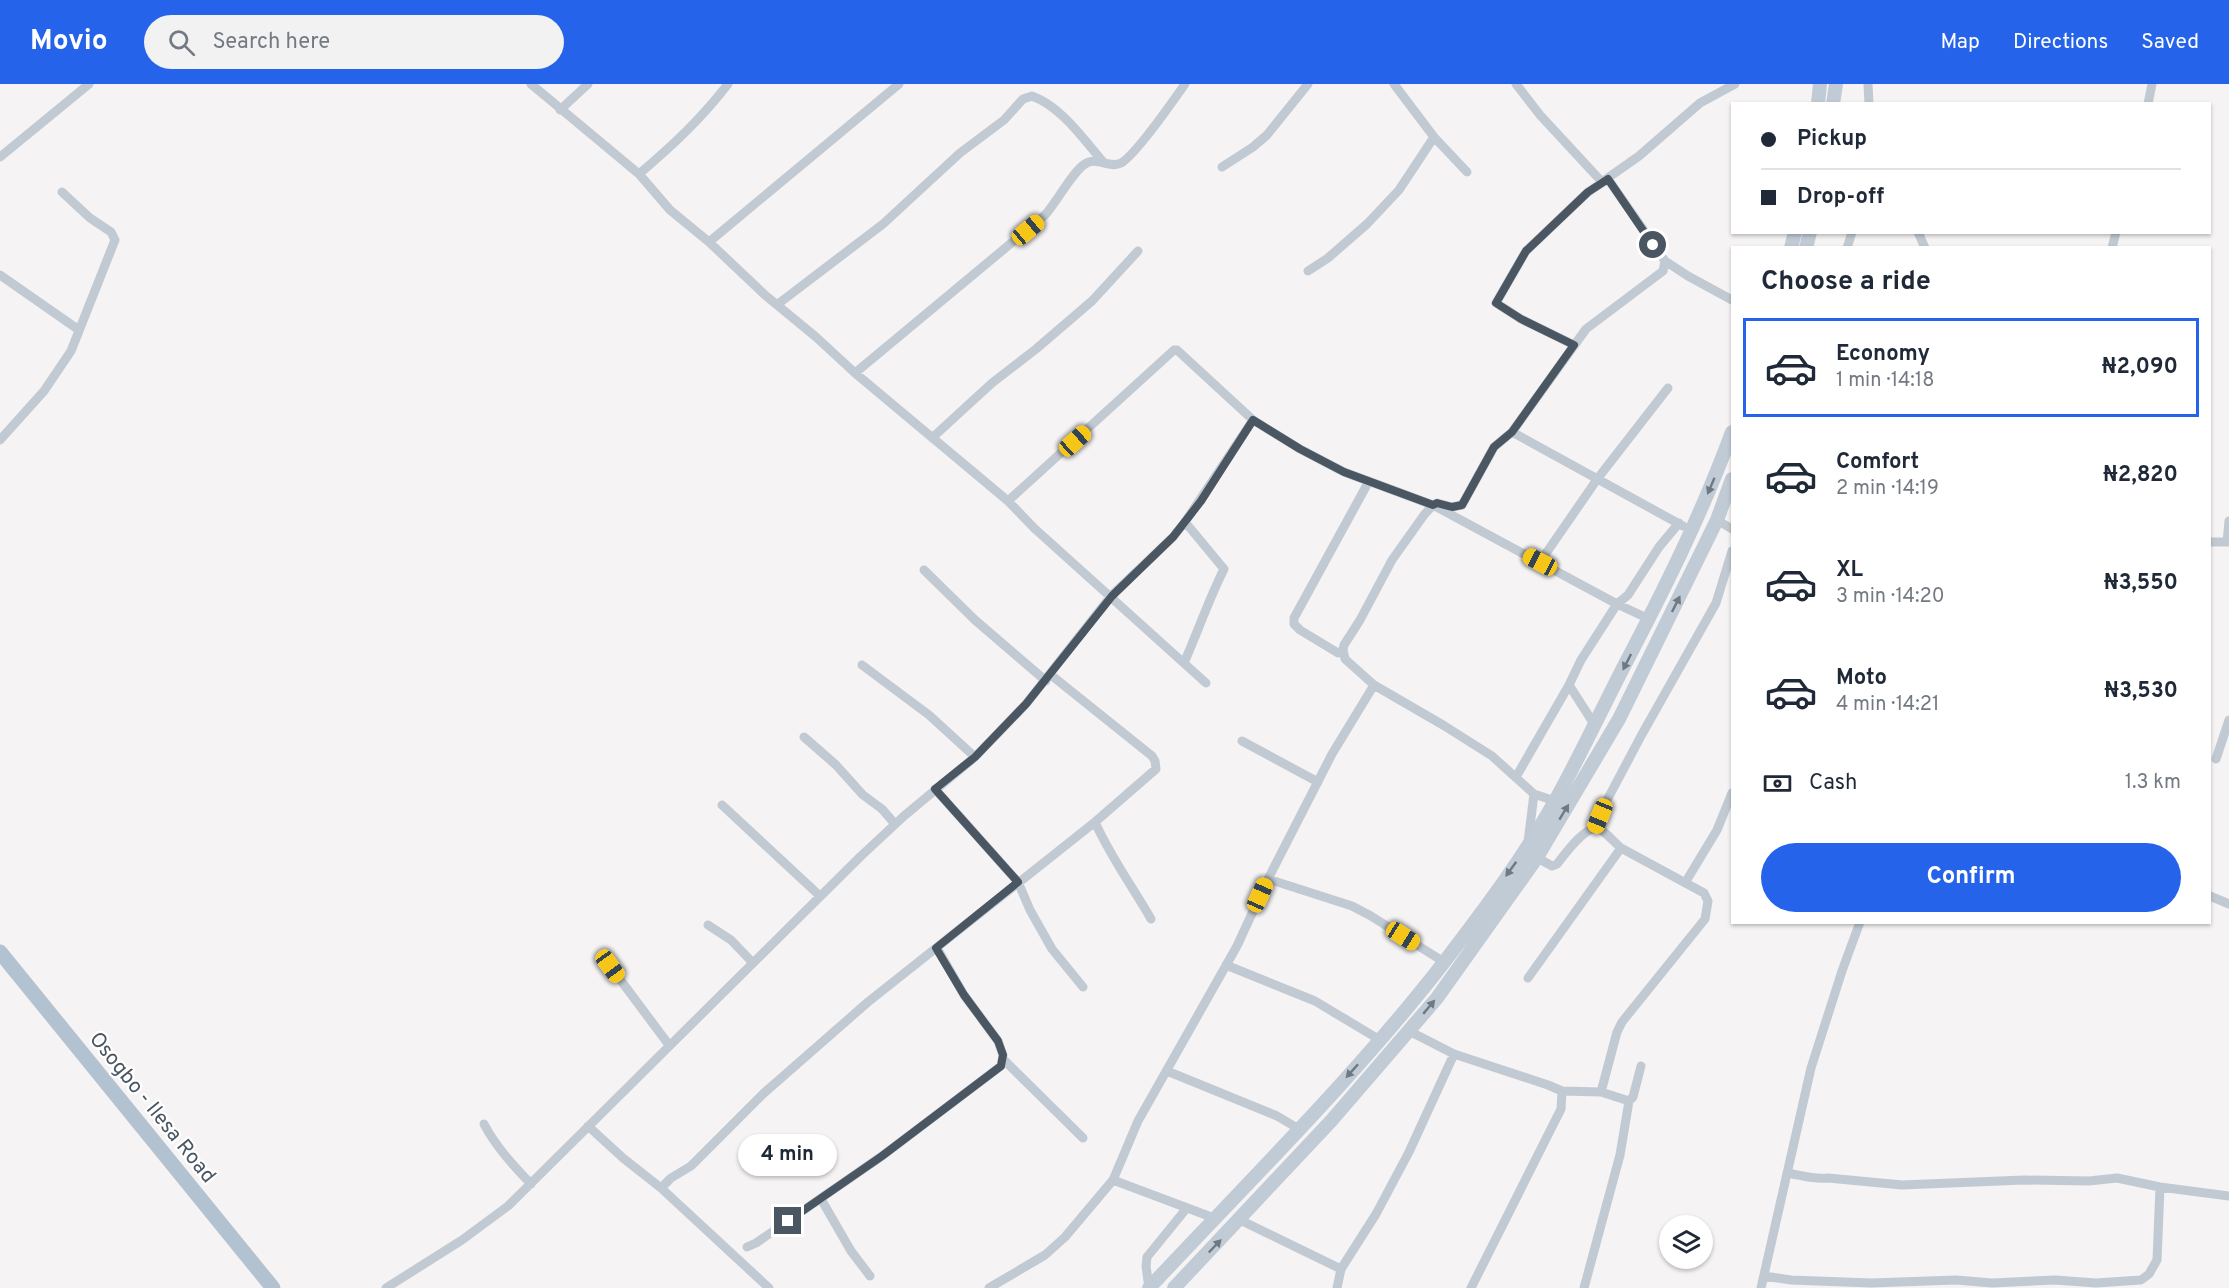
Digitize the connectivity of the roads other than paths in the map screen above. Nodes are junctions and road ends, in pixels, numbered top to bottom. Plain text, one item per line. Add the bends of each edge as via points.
1 (89, 84) edge
2 (531, 84) edge
3 (588, 84) edge
4 (728, 84) edge
5 (899, 84) edge
6 (1185, 84) edge
7 (1308, 84) edge
8 (1394, 84) edge
9 (1516, 84) edge
10 (1735, 84) edge
11 (1820, 84) edge
12 (1836, 84) edge
13 (1868, 84) edge
14 (2152, 84) edge
15 (1818, 102) edge
16 (1833, 102) edge
17 (1869, 102) edge
18 (2148, 102) edge
19 (560, 110) junction
20 (1434, 137) junction
21 (0, 157) edge
22 (1104, 163) junction
23 (1222, 167) dead end
24 (1467, 172) dead end
25 (639, 174) junction
26 (1608, 179) junction
27 (62, 192) dead end
28 (710, 242) junction
29 (1138, 251) dead end
30 (1665, 261) junction
31 (1308, 271) dead end
32 (0, 275) edge
33 (1731, 299) edge
34 (778, 304) junction
35 (79, 330) junction
36 (1574, 345) junction
37 (855, 373) junction
38 (1668, 388) dead end
39 (1253, 420) junction
40 (1512, 432) junction
41 (1731, 434) edge
42 (932, 438) junction
43 (0, 440) edge
44 (1598, 478) junction
45 (1369, 481) junction
46 (1731, 483) edge
47 (1008, 501) junction
48 (1433, 505) junction
49 (1717, 520) junction
50 (2229, 521) edge
51 (1185, 522) junction
52 (1679, 523) junction
53 (1731, 528) edge
54 (1692, 532) junction
55 (2211, 542) edge
56 (2228, 542) edge
57 (1731, 554) edge
58 (1540, 562) junction
59 (924, 570) dead end
60 (1112, 596) junction
61 (1617, 604) junction
62 (1649, 619) junction
63 (1342, 650) junction
64 (1184, 663) junction
65 (862, 665) dead end
66 (1048, 678) junction
67 (1206, 683) dead end
68 (1374, 685) junction
69 (1569, 685) junction
70 (2229, 720) edge
71 (1594, 724) junction
72 (804, 737) dead end
73 (1242, 741) dead end
74 (975, 757) junction
75 (2216, 759) dead end
76 (1516, 777) junction
77 (1318, 782) junction
78 (935, 789) junction
79 (1534, 794) junction
80 (1731, 795) edge
81 (1555, 801) junction
82 (722, 805) dead end
83 (1095, 822) junction
84 (896, 824) junction
85 (1595, 828) junction
86 (1527, 847) junction
87 (1621, 848) junction
88 (1536, 859) junction
89 (1268, 879) junction
90 (1018, 882) junction
91 (1685, 883) junction
92 (820, 896) junction
93 (2211, 896) edge
94 (2229, 904) edge
95 (1150, 919) dead end
96 (1859, 924) edge
97 (708, 925) dead end
98 (936, 948) junction
99 (0, 952) edge
100 (1444, 962) junction
101 (753, 963) junction
102 (1226, 965) junction
103 (610, 966) dead end
104 (1528, 978) dead end
105 (1083, 987) dead end
106 (1409, 1031) junction
107 (1380, 1040) junction
108 (669, 1045) junction
109 (1454, 1054) junction
110 (1003, 1059) junction
111 (1641, 1066) dead end
112 (1167, 1071) junction
113 (1562, 1091) junction
114 (1601, 1092) junction
115 (1629, 1101) junction
116 (484, 1124) dead end
117 (588, 1126) junction
118 (1299, 1129) junction
119 (1083, 1138) dead end
120 (1787, 1173) junction
121 (1113, 1180) junction
122 (531, 1184) junction
123 (2160, 1187) junction
124 (661, 1188) junction
125 (2229, 1196) edge
126 (820, 1199) junction
127 (1186, 1209) junction
128 (1214, 1218) junction
129 (1240, 1220) junction
130 (747, 1247) dead end
131 (1341, 1269) junction
132 (870, 1276) dead end
133 (1764, 1276) junction
134 (273, 1288) edge
135 (386, 1288) edge
136 (769, 1288) edge
137 (989, 1288) edge
138 (1149, 1288) edge
139 (1174, 1288) edge
140 (1337, 1288) edge
141 (1471, 1288) edge
142 (1584, 1288) edge
143 (1761, 1288) edge

1 - 21 street
2 - 19 street
3 - 19 street
4 - 25 street via 680,140
5 - 28 street
6 - 22 street via 1123,162
7 - 23 street via 1267,135
8 - 20 street
9 - 26 street via 1602,182
10 - 26 street via 1700,103
11 - 15 main road
12 - 16 main road
13 - 17 street
14 - 18 street
19 - 25 street
20 - 24 street
20 - 31 street via 1406,183 1367,224
22 - 34 street via 1065,118 1039,99 1023,99 1004,120 960,153 883,224
22 - 37 street via 1093,161 1083,165 1045,215
25 - 28 street via 670,210
26 - 30 street
26 - 36 street via 1588,192 1526,251 1496,303
27 - 35 street via 114,236
28 - 34 street
29 - 42 street via 1092,301
30 - 33 street
30 - 36 street via 1662,271 1586,329
32 - 35 street
34 - 37 street
35 - 43 street via 71,351 50,383
36 - 40 street
37 - 42 street
38 - 44 street
39 - 45 street via 1300,449
39 - 47 street via 1174,350
39 - 51 street
40 - 44 street
40 - 48 street via 1494,447 1462,505
41 -> 54 main road
42 - 47 street
44 - 52 street
44 - 58 street
45 - 48 street
45 - 63 street via 1294,618 1300,630 1338,653
46 - 49 main road
47 - 60 street
48 - 58 street
48 - 63 street via 1392,561
49 - 53 street
88 -> 49 main road via 1619,719
50 - 56 street
51 - 60 street
51 - 64 street via 1224,569
52 - 54 street
52 - 61 street via 1628,595
54 - 62 main road
55 - 56 street
57 - 85 street via 1716,603 1641,736
58 - 61 street
59 - 66 street via 975,620
60 - 64 street
60 - 66 street
61 - 62 street
61 - 69 street
62 -> 71 main road
63 - 68 street via 1350,665
64 - 67 street
65 - 74 street via 929,715
66 - 74 street
66 - 83 street via 1155,761 1156,769
68 - 76 street via 1492,756
68 - 77 street
69 - 71 street
69 - 76 street
70 - 75 street
71 - 81 main road
72 - 84 street
73 - 77 street
74 - 78 street
76 - 79 street
77 - 89 street
78 - 84 street
78 - 90 street
79 - 81 street
79 - 86 street
80 - 91 street via 1717,830
81 - 86 main road
82 - 92 street
83 - 90 street
83 - 95 street
84 - 92 street
85 - 87 street
85 - 88 street via 1584,832 1557,864 1548,865
86 - 88 street
86 -> 100 main road
87 - 91 street
87 - 104 street
106 -> 88 main road
89 - 100 street via 1352,906
89 - 102 street
90 - 98 street
90 - 105 street via 1052,949
91 - 114 street via 1704,893 1708,901 1705,919 1622,1022
92 - 101 street
93 - 94 street
96 - 120 street via 1811,1068
97 - 101 street via 731,940
98 - 110 street via 998,1041
98 - 124 street via 785,1073 691,1166
99 - 134 main road, Osogbo - Ilesa Road
100 - 107 main road
101 - 108 street
102 - 107 street via 1315,1001
102 - 112 street
103 - 108 street
106 - 109 street
106 - 129 main road
107 -> 118 main road
108 - 117 street
109 - 113 street
109 - 131 street via 1409,1152
110 - 119 street
110 - 126 street via 1001,1066
111 - 115 street
112 - 118 street via 1277,1116
112 - 121 street via 1138,1121
113 - 114 street
113 - 141 street via 1561,1109
114 - 115 street
115 - 142 street via 1618,1164
116 - 122 street via 493,1141
117 - 122 street
117 - 124 street
118 - 128 main road
120 - 123 street via 1818,1180 1902,1185 2116,1178
120 - 133 street
121 - 127 street
121 - 137 street via 1045,1255
122 - 135 street via 462,1240
123 - 125 street
123 - 133 street via 2157,1260 2141,1280 1871,1283
124 - 136 street
126 - 130 street
126 - 132 street
127 - 128 street
127 - 138 street via 1147,1257
128 - 138 main road
129 - 131 street
139 -> 129 main road
131 - 140 street
133 - 143 street

